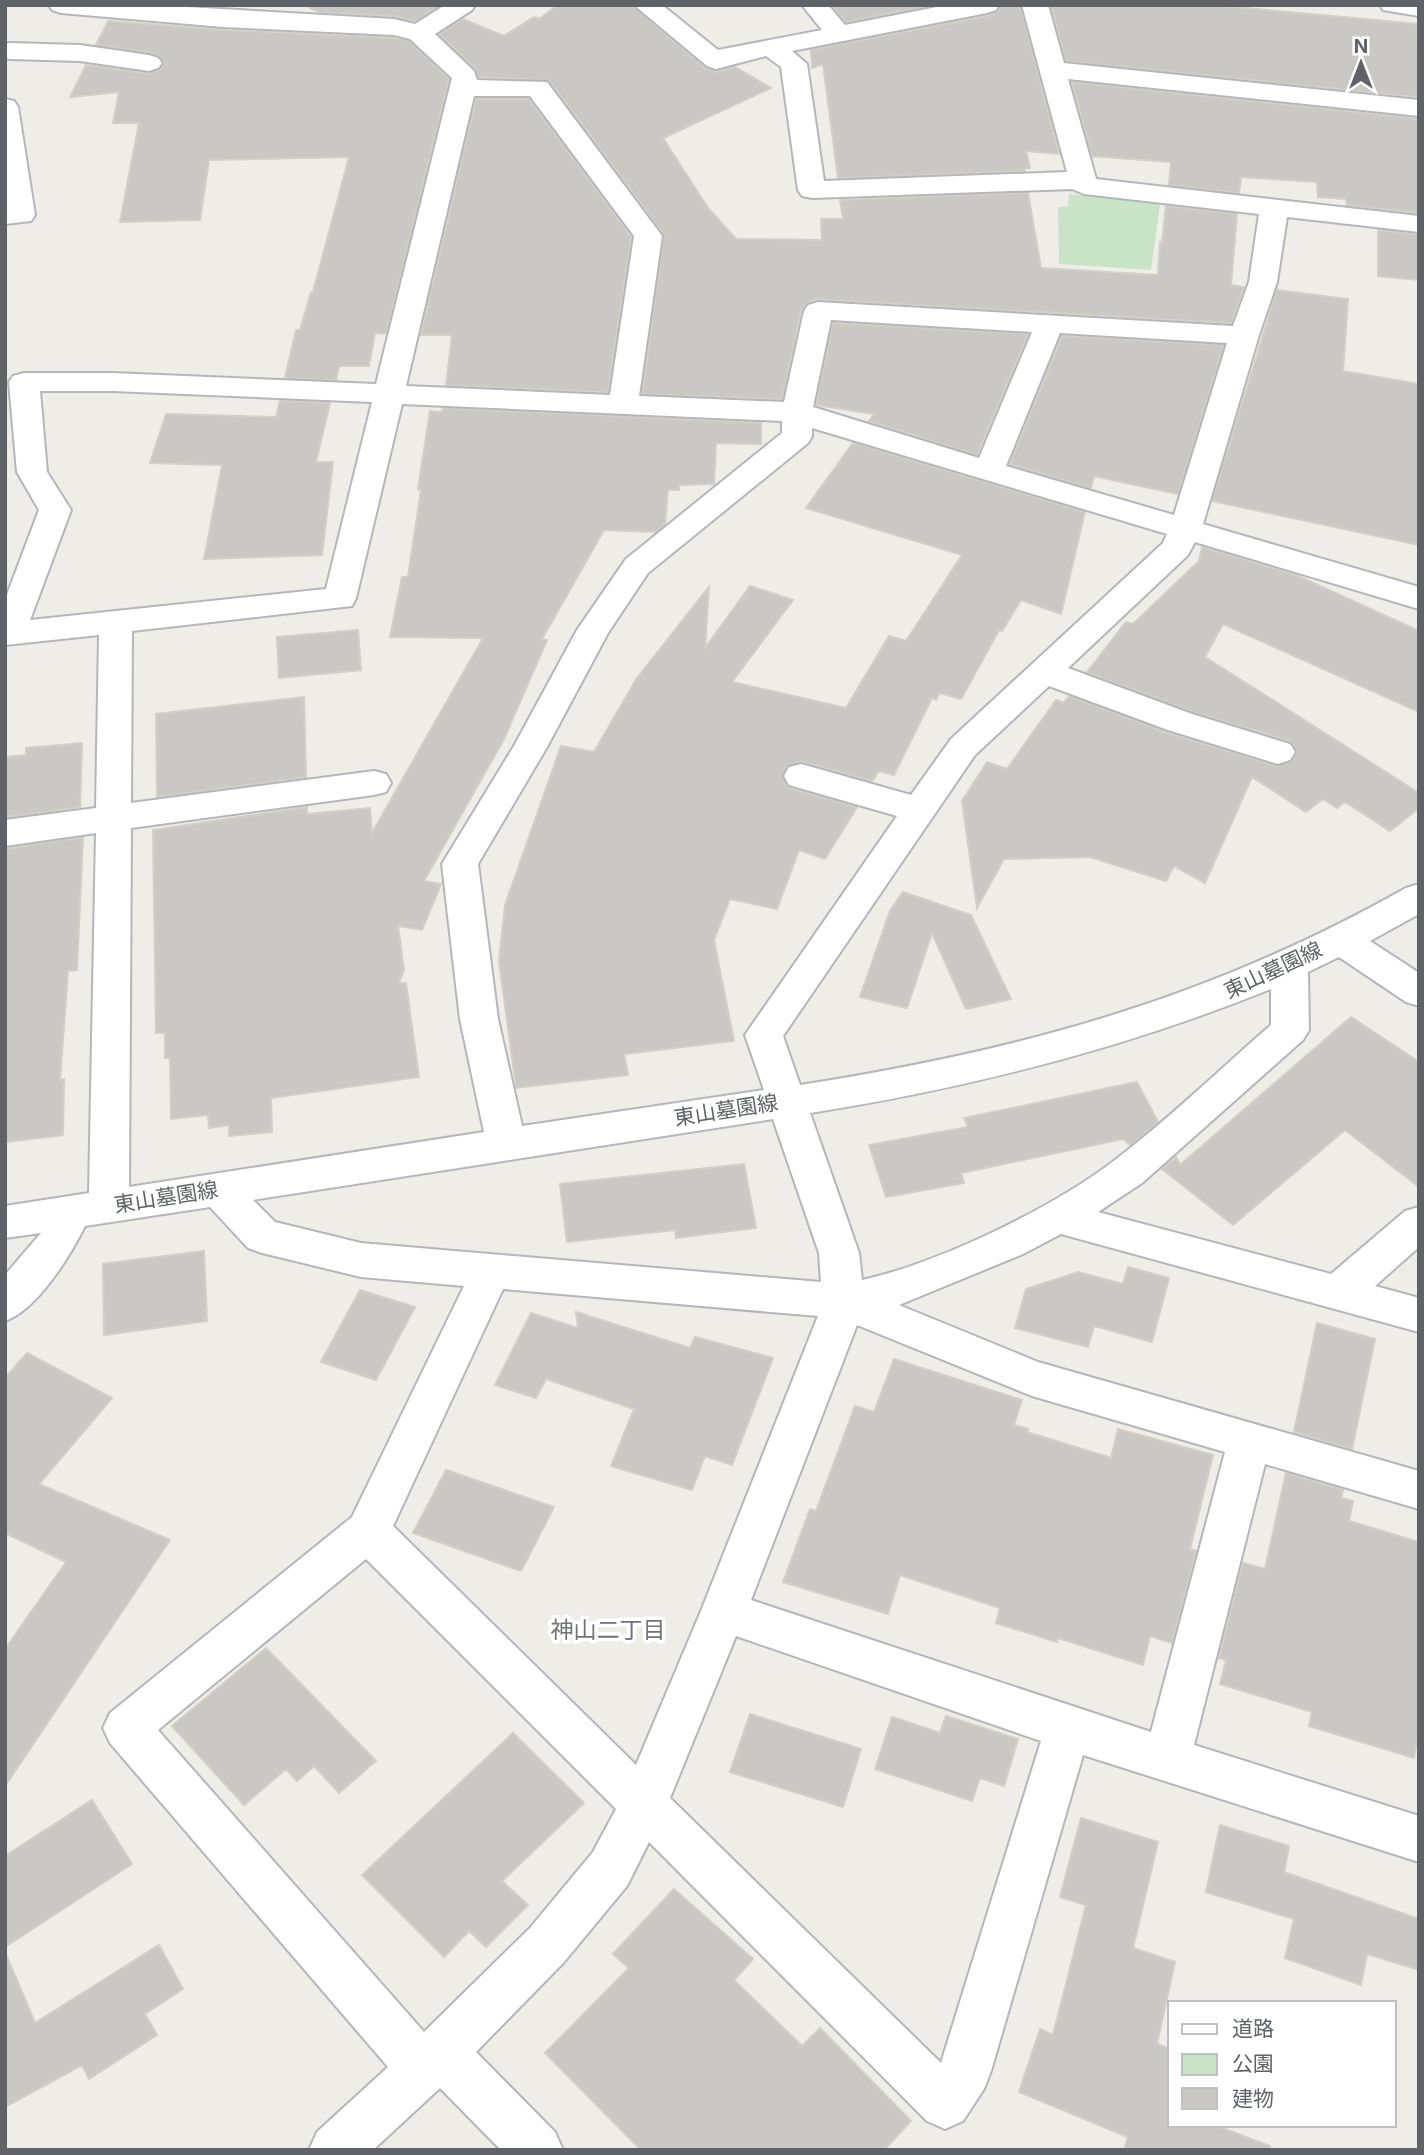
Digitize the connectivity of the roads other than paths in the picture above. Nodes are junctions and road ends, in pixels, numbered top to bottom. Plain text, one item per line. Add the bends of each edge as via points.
1 (463, 5) edge
2 (646, 5) edge
3 (814, 5) edge
4 (986, 5) edge
5 (1035, 5) edge
6 (1392, 5) edge
7 (1419, 8) edge
8 (234, 12) edge
9 (48, 16) edge
10 (419, 33) junction
11 (840, 35) junction
12 (771, 48) junction
13 (149, 63) dead end
14 (1052, 70) junction
15 (6, 71) edge
16 (462, 88) junction
17 (5, 107) edge
18 (1419, 108) edge
19 (1081, 180) junction
20 (1274, 208) junction
21 (5, 216) edge
22 (1419, 225) edge
23 (1050, 323) junction
24 (1244, 335) junction
25 (388, 395) junction
26 (623, 405) junction
27 (797, 412) junction
28 (989, 470) junction
29 (1186, 528) junction
30 (1419, 598) edge
31 (116, 623) junction
32 (7, 634) edge
33 (1043, 671) junction
34 (1278, 752) dead end
35 (801, 776) dead end
36 (374, 783) dead end
37 (918, 810) junction
38 (113, 820) junction
39 (5, 833) edge
40 (1419, 897) edge
41 (1339, 939) junction
42 (1289, 965) junction
43 (1419, 992) edge
44 (788, 1100) junction
45 (506, 1144) junction
46 (217, 1188) junction
47 (90, 1209) junction
48 (1058, 1217) junction
49 (5, 1222) edge
50 (1419, 1223) edge
51 (491, 1271) junction
52 (1338, 1293) junction
53 (843, 1301) junction
54 (5, 1304) edge
55 (1419, 1315) edge
56 (1251, 1439) junction
57 (1419, 1490) edge
58 (368, 1531) junction
59 (724, 1611) junction
60 (1068, 1728) junction
61 (1167, 1759) junction
62 (644, 1803) junction
63 (1419, 1839) edge
64 (431, 2060) junction
65 (335, 2150) edge
66 (537, 2150) edge

1 - 10 street
2 - 12 street via 716,61
3 - 11 street
4 - 11 street
5 - 14 street
6 - 7 street
8 - 9 street
8 - 10 street
9 - 15 street
10 - 16 street via 465,77
11 - 12 street
12 - 19 street via 794,64 812,190
13 - 15 street via 80,53
14 - 18 street
14 - 19 street
16 - 25 street
16 - 26 street via 538,88 648,236
17 - 21 street via 21,215
19 - 20 street via 1084,186
20 - 22 street
20 - 24 street via 1263,282
23 - 24 street
23 - 27 street via 818,311
23 - 28 street
24 - 29 street
25 - 26 street
25 - 31 street via 340,598
25 - 32 street via 24,382 32,472 55,510
26 - 27 street
27 - 28 street
27 - 45 street via 797,436 637,566 593,630 460,864 479,1019
28 - 29 street
29 - 30 street
29 - 33 street via 1177,548
31 - 32 street
31 - 38 street
33 - 34 street via 1180,722
33 - 37 street via 963,747
35 - 37 street
36 - 38 street
37 - 44 street via 764,1034
38 - 39 street
38 - 47 street
40 - 41 street, 東山墓園線
41 - 42 street, 東山墓園線
41 - 43 street
42 - 44 street, 東山墓園線 via 1222,995 1030,1055
42 - 48 street via 1290,1030 1128,1172
44 - 45 street, 東山墓園線
44 - 53 street via 839,1253
45 - 46 street, 東山墓園線
46 - 47 street, 東山墓園線
46 - 51 street via 262,1236 361,1260
47 - 49 street, 東山墓園線
47 - 54 street
48 - 52 street
48 - 53 street via 897,1289
50 - 52 street
51 - 53 street
51 - 58 street
52 - 55 street
53 - 56 street via 1032,1378
53 - 59 street
56 - 57 street
56 - 61 street
58 - 62 street
58 - 64 street via 126,1728
59 - 60 street
59 - 62 street
60 - 61 street
60 - 62 street via 966,2071 945,2103
61 - 63 street
62 - 64 street via 610,1869 547,1945
64 - 65 street
64 - 66 street

